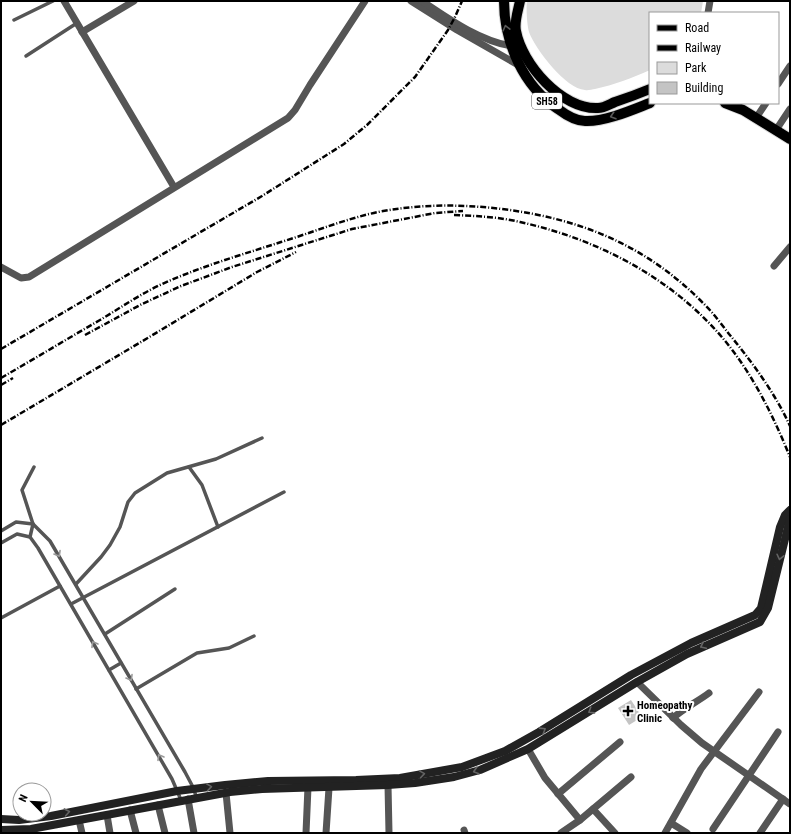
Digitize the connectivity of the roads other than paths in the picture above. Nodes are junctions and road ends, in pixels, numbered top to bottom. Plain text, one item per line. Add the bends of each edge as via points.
1 (53, 1) edge
2 (64, 1) edge
3 (134, 1) edge
4 (365, 1) edge
5 (411, 1) edge
6 (422, 1) edge
7 (504, 1) edge
8 (520, 1) edge
9 (710, 1) edge
10 (708, 12) edge
11 (14, 20) dead end
12 (77, 23) junction
13 (82, 32) junction
14 (511, 46) junction
15 (26, 56) dead end
16 (521, 66) junction
17 (790, 66) edge
18 (534, 68) junction
19 (779, 82) edge
20 (649, 90) edge
21 (649, 103) edge
22 (728, 104) edge
23 (765, 104) edge
24 (739, 107) edge
25 (790, 109) edge
26 (756, 118) junction
27 (776, 130) junction
28 (790, 139) edge
29 (174, 187) junction
30 (790, 247) edge
31 (774, 266) dead end
32 (1, 267) edge
33 (262, 438) dead end
34 (34, 467) dead end
35 (190, 467) junction
36 (284, 492) dead end
37 (790, 510) edge
38 (790, 519) edge
39 (33, 524) junction
40 (218, 527) junction
41 (1, 531) edge
42 (30, 537) junction
43 (1, 543) edge
44 (76, 584) junction
45 (60, 586) junction
46 (175, 589) dead end
47 (83, 597) junction
48 (71, 604) junction
49 (1, 618) edge
50 (105, 634) junction
51 (254, 636) dead end
52 (121, 663) junction
53 (109, 670) junction
54 (637, 682) junction
55 (136, 689) junction
56 (709, 692) dead end
57 (759, 692) dead end
58 (673, 718) junction
59 (778, 732) dead end
60 (620, 742) dead end
61 (528, 749) junction
62 (714, 752) junction
63 (748, 775) junction
64 (631, 776) dead end
65 (388, 785) junction
66 (308, 787) junction
67 (329, 788) junction
68 (194, 789) junction
69 (178, 791) junction
70 (226, 793) junction
71 (558, 794) junction
72 (188, 799) junction
73 (783, 799) junction
74 (790, 804) edge
75 (158, 805) junction
76 (593, 809) junction
77 (130, 810) junction
78 (107, 815) junction
79 (3, 819) edge
80 (79, 820) junction
81 (580, 820) junction
82 (672, 823) junction
83 (712, 828) dead end
84 (38, 830) edge
85 (6, 831) edge
86 (82, 833) edge
87 (110, 833) edge
88 (136, 833) edge
89 (165, 833) edge
90 (194, 833) edge
91 (230, 833) edge
92 (306, 833) edge
93 (326, 833) edge
94 (389, 833) edge
95 (561, 833) edge
96 (615, 833) edge
97 (665, 833) edge
98 (687, 833) edge
99 (760, 833) edge

1 - 11 lane
2 - 12 street
3 - 13 street
4 - 29 street via 288,118
5 - 16 street via 456,30
6 - 14 street via 483,38
14 -> 7 main road, SH58 via 505,25
8 - 18 main road, SH58 via 516,30 519,43
9 - 10 street
12 - 13 street
12 - 15 lane
13 - 29 street
14 - 16 main road, SH58
16 - 18 street
21 -> 16 main road, SH58 via 593,121 576,120 544,99
17 - 19 street
18 - 20 main road, SH58 via 562,97 588,108 600,108
22 - 24 main road
23 - 26 street
24 - 26 main road
25 - 27 street
26 - 27 main road
27 - 28 main road
29 - 32 street via 29,277 21,278
30 - 31 street
33 - 35 lane via 216,459
34 - 39 lane via 22,490
35 - 40 lane via 202,485
35 - 44 lane via 167,473 131,497 110,545
36 - 40 lane
68 -> 37 main road via 264,781 400,778 462,767 505,751 691,642 755,616 761,608 780,527
38 -> 54 main road via 768,608 760,622 686,654
39 - 41 lane via 16,522
39 - 42 lane
39 -> 44 lane via 50,541
40 - 47 lane
42 - 43 lane via 17,534
42 - 45 lane
44 - 47 lane
45 - 48 lane
45 - 49 lane
46 - 50 lane
47 - 48 lane
47 - 50 lane
53 -> 48 lane
50 - 52 lane
51 - 55 lane via 228,648 197,653
52 - 53 lane
52 -> 55 lane
69 -> 53 lane
54 - 58 street
54 -> 61 main road
55 - 68 lane
56 - 58 street
57 - 62 street
58 - 62 street
59 - 63 street
60 - 71 street
61 -> 65 main road via 480,770 454,777
61 - 71 street
62 - 63 street
62 - 82 street via 697,776
63 - 73 street
63 - 83 street
64 - 76 street
65 - 67 main road
65 - 94 street
66 - 67 main road
66 - 70 main road
66 - 92 street
67 - 93 street
68 - 69 main road
68 - 72 lane
69 - 72 lane
79 -> 69 main road via 51,816
70 - 72 main road
70 - 91 street
71 - 81 street
72 - 75 main road
72 - 90 street
73 - 74 street
73 - 99 street
75 - 77 main road
75 - 89 street
76 - 81 street
76 - 96 street
77 - 78 main road
77 - 88 street
78 - 80 main road
78 - 87 street
79 - 85 street
80 - 84 main road
80 - 86 street
81 - 95 street
82 - 97 street
82 - 98 street
84 - 85 main road

